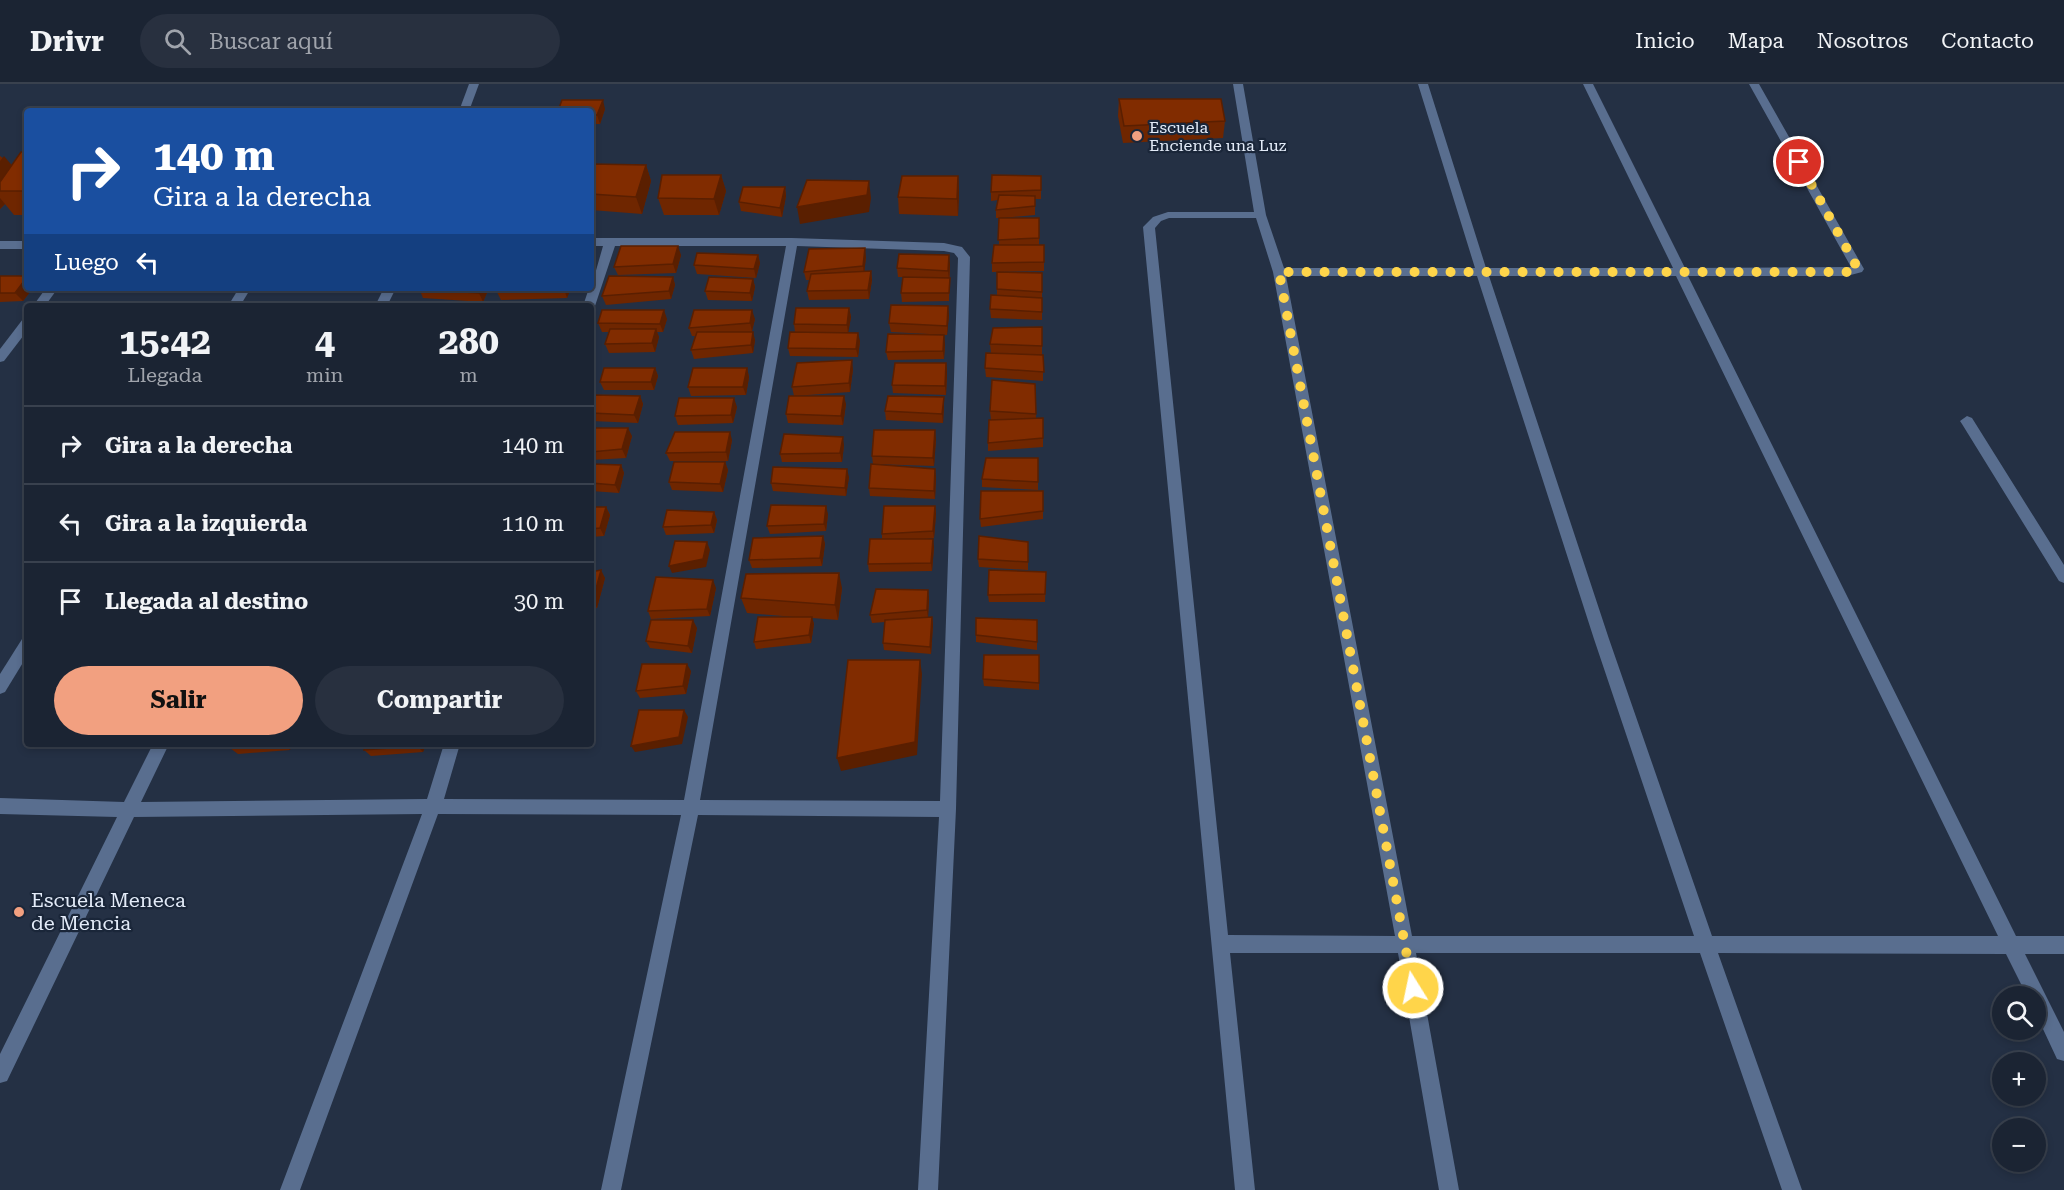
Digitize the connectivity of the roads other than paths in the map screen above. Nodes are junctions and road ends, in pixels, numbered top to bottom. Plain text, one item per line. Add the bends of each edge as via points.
1 (474, 84) edge
2 (1238, 84) edge
3 (1423, 84) edge
4 (1588, 84) edge
5 (1754, 84) edge
6 (465, 108) edge
7 (1260, 215) junction
8 (594, 242) edge
9 (609, 242) junction
10 (792, 242) junction
11 (0, 245) edge
12 (24, 245) edge
13 (1279, 272) junction
14 (1481, 272) junction
15 (1679, 272) junction
16 (591, 303) edge
17 (24, 326) edge
18 (0, 358) edge
19 (1967, 421) dead end
20 (2064, 577) edge
21 (24, 648) edge
22 (0, 687) edge
23 (160, 747) edge
24 (451, 747) edge
25 (0, 806) edge
26 (433, 806) junction
27 (691, 807) junction
28 (948, 809) junction
29 (128, 810) junction
30 (1220, 944) junction
31 (1406, 944) junction
32 (1705, 944) junction
33 (2010, 944) junction
34 (2064, 945) edge
35 (2064, 1053) edge
36 (0, 1074) edge
37 (290, 1190) edge
38 (611, 1190) edge
39 (928, 1190) edge
40 (1245, 1190) edge
41 (1449, 1190) edge
42 (1792, 1190) edge

1 - 6 street
2 - 7 street
3 - 14 street
4 - 15 street
5 - 15 street via 1858,269
7 - 13 street
7 - 30 street via 1168,215 1149,227
8 - 9 street
9 - 10 street
9 - 16 street
10 - 27 street
10 - 28 street via 944,247 958,249 964,257
11 - 12 street
13 - 14 street
13 - 31 street
14 - 15 street
14 - 32 street
15 - 33 street
17 - 18 street
19 - 20 street
21 - 22 street
23 - 29 street
24 - 26 street
25 - 29 street
26 - 27 street
26 - 29 street
26 - 37 street
27 - 28 street
27 - 38 street
28 - 39 street
29 - 36 street
30 - 31 street
30 - 40 street
31 - 32 street
31 - 41 street
32 - 33 street
32 - 42 street
33 - 34 street
33 - 35 street

